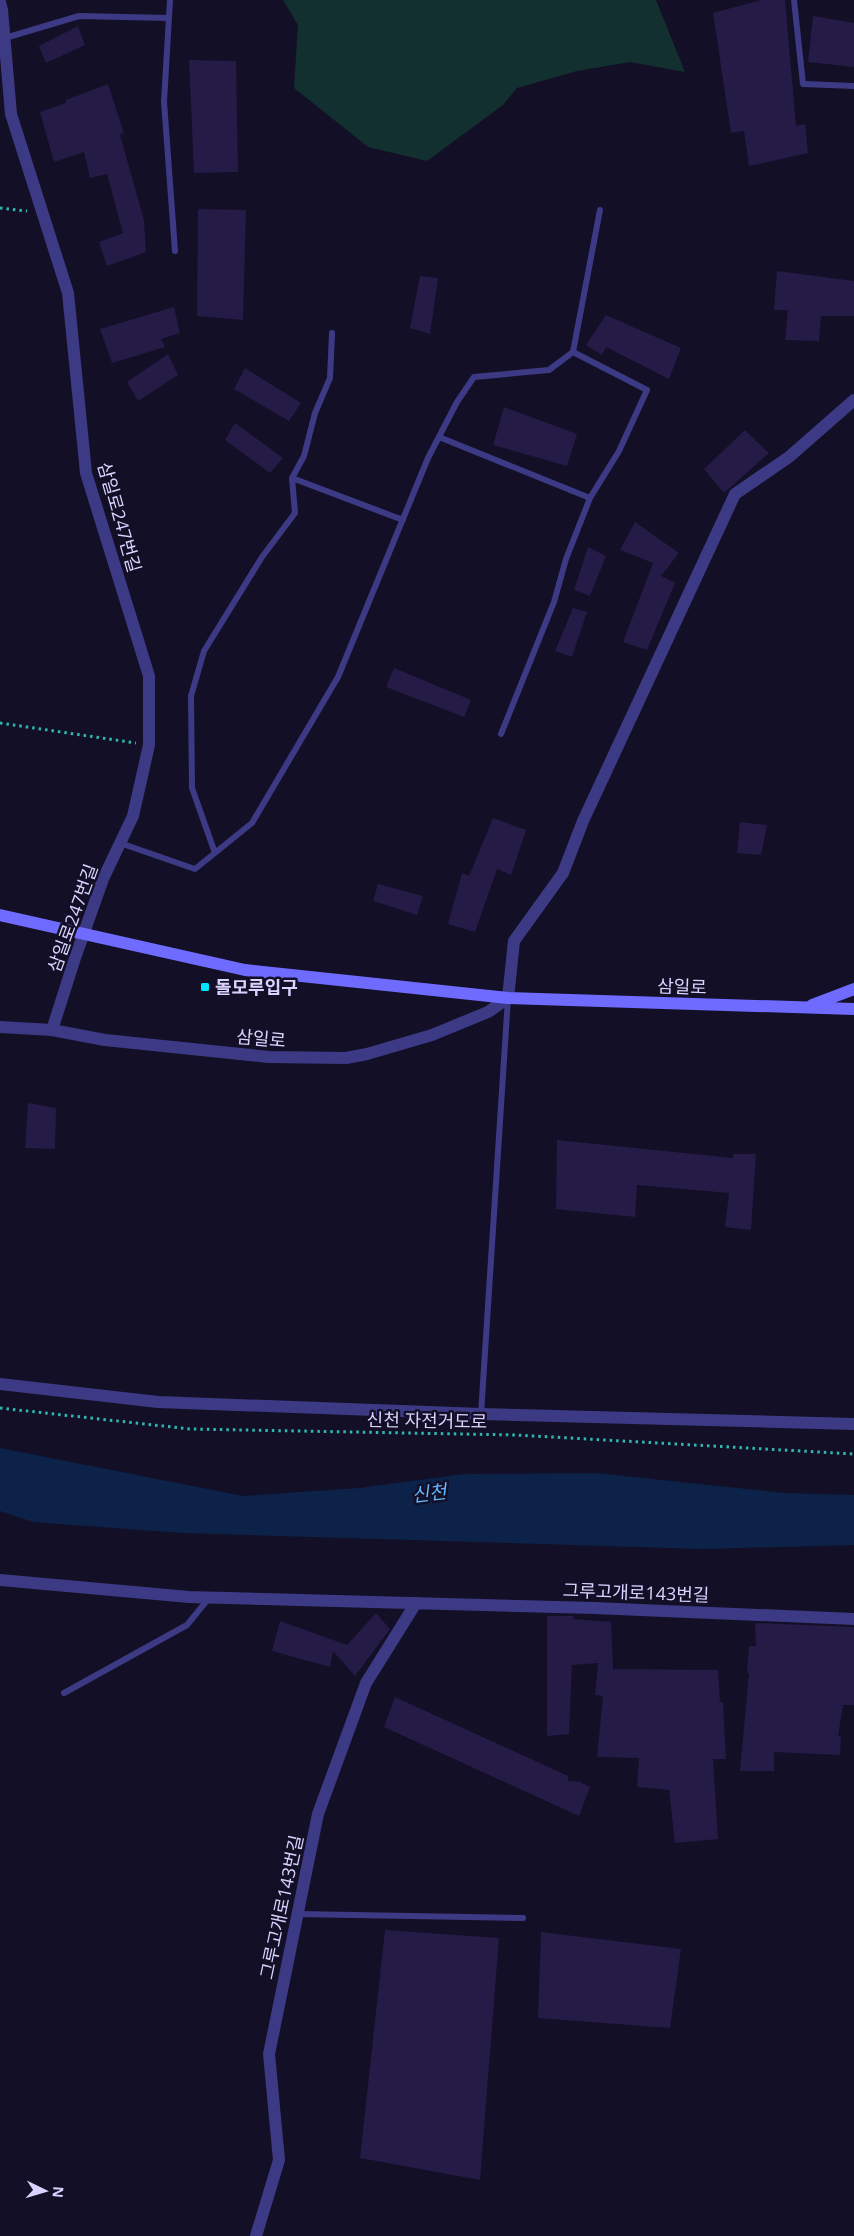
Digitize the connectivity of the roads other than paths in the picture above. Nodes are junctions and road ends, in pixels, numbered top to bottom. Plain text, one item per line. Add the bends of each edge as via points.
1 (170, 0) edge
2 (794, 0) edge
3 (0, 2) edge
4 (168, 18) junction
5 (5, 38) junction
6 (854, 86) edge
7 (600, 210) dead end
8 (175, 251) dead end
9 (332, 333) dead end
10 (573, 352) junction
11 (854, 400) edge
12 (440, 437) junction
13 (292, 478) junction
14 (590, 498) junction
15 (403, 520) junction
16 (501, 734) dead end
17 (120, 843) junction
18 (215, 853) junction
19 (0, 915) edge
20 (84, 934) junction
21 (854, 989) edge
22 (508, 998) junction
23 (805, 1008) junction
24 (854, 1009) edge
25 (0, 1028) edge
26 (52, 1030) junction
27 (0, 1384) edge
28 (481, 1414) junction
29 (854, 1424) edge
30 (0, 1580) edge
31 (209, 1598) junction
32 (416, 1603) junction
33 (854, 1619) edge
34 (64, 1693) dead end
35 (297, 1914) junction
36 (523, 1918) dead end
37 (256, 2236) edge

1 - 4 lane
2 - 6 lane via 802,84
3 - 5 street, 삼일로247번길
4 - 5 lane via 79,16
4 - 8 lane via 164,102
5 - 17 street, 삼일로247번길 via 11,114 68,293 86,473 149,676 149,744 133,816
7 - 10 lane
9 - 13 lane via 330,378 315,413 304,456
10 - 12 lane via 549,370 474,377
10 - 14 lane via 647,390 619,451
11 - 22 street via 789,457 735,494 583,821 563,873 514,941
12 - 14 lane
12 - 15 lane
13 - 15 lane
13 - 18 lane via 294,513 262,557 204,651 191,696 192,788
14 - 16 lane via 566,559 554,602
15 - 18 lane via 338,677 252,823
17 - 18 lane via 194,869
17 - 20 street, 삼일로247번길 via 103,879
19 - 20 main road, 삼일로
20 - 22 main road, 삼일로 via 245,970
20 - 26 street, 삼일로247번길
21 - 23 main road
22 - 23 main road, 삼일로
22 - 26 street, 삼일로 via 488,1012 432,1035 346,1058 269,1057 105,1040
22 - 28 lane
23 - 24 main road, 삼일로
25 - 26 street, 삼일로
27 - 28 street via 158,1402
28 - 29 street
30 - 31 street, 그루고개로143번길
31 - 32 street, 그루고개로143번길
31 - 34 lane via 187,1625
32 - 33 street, 그루고개로143번길
32 - 35 street, 그루고개로143번길 via 366,1683 318,1814
35 - 36 lane
35 - 37 street, 그루고개로143번길 via 269,2054 279,2160

